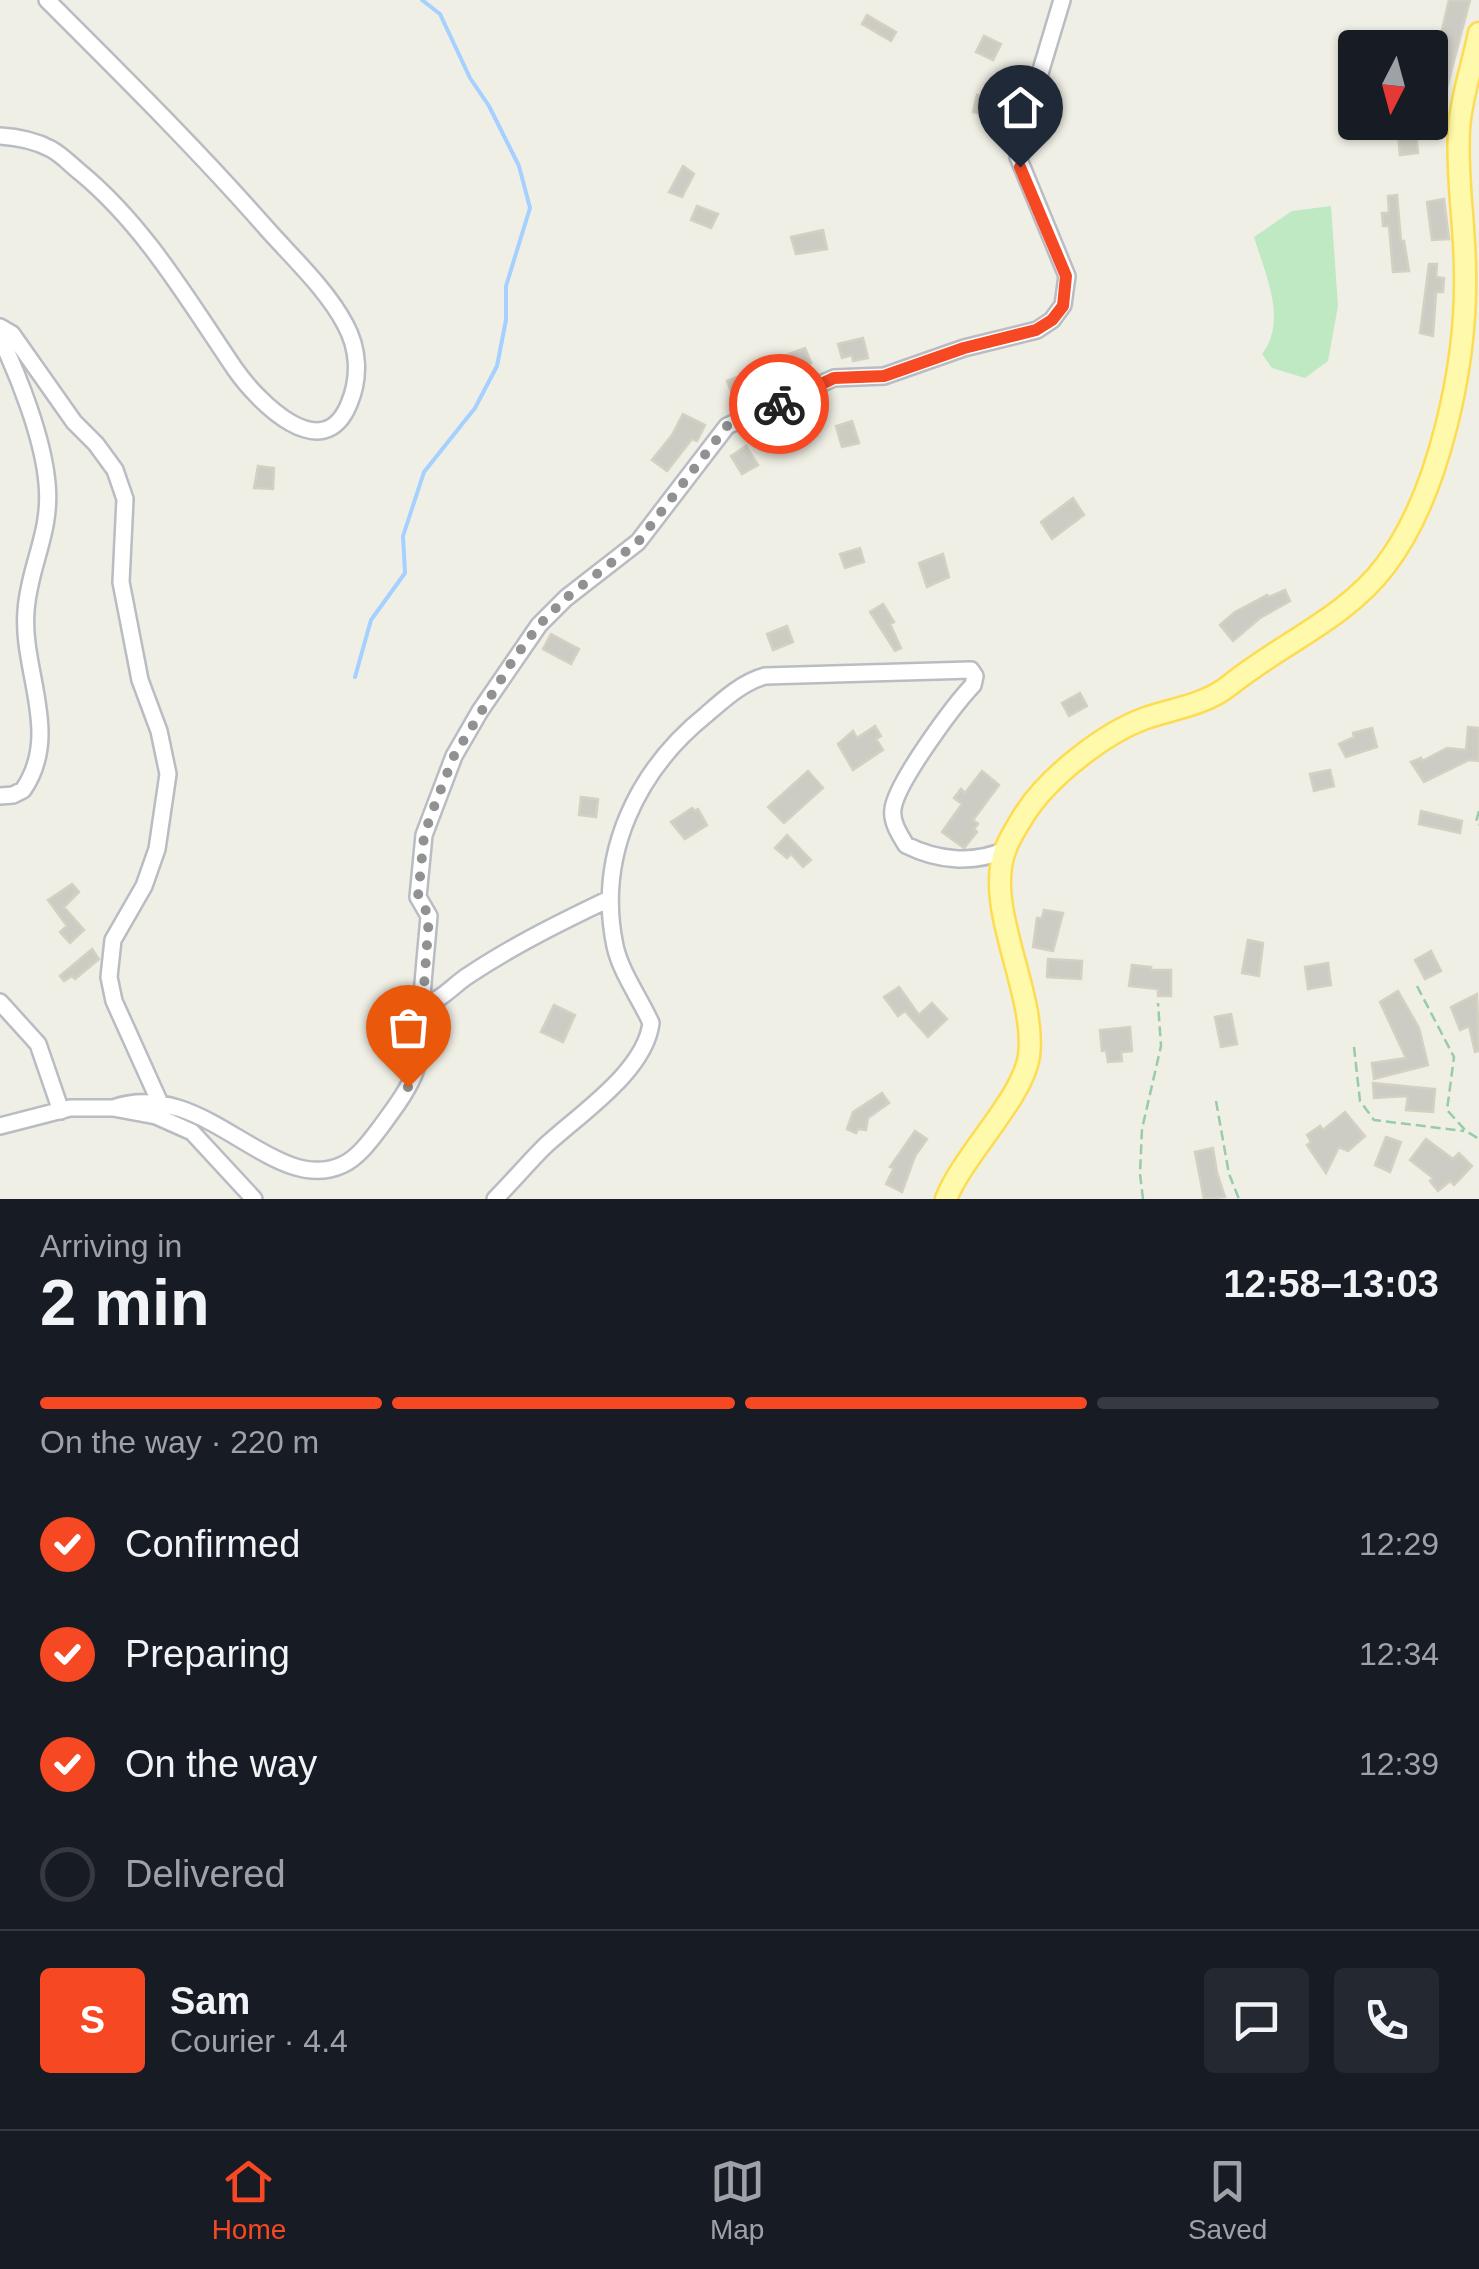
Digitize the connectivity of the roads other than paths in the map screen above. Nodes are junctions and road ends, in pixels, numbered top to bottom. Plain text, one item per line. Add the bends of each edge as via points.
1 (46, 0) edge
2 (1062, 0) edge
3 (1479, 32) edge
4 (0, 136) edge
5 (0, 327) edge
6 (0, 337) edge
7 (0, 796) edge
8 (1004, 850) junction
9 (610, 898) junction
10 (0, 1002) edge
11 (422, 1004) junction
12 (160, 1103) junction
13 (113, 1108) junction
14 (61, 1111) junction
15 (0, 1126) edge
16 (254, 1199) edge
17 (495, 1199) edge
18 (946, 1199) edge

1 - 4 street via 182,136 346,324 358,359 356,389 342,420 314,432 277,412 241,378 124,212 52,150
2 - 11 street via 1018,157 1066,276 1063,306 1036,330 884,376 834,378 734,422 638,542 539,625 454,756 424,836 418,897 429,916
3 - 8 main road via 1459,122 1466,296 1451,400 1439,452 1397,548 1343,609 1224,689 1132,724 1076,759 1042,789
5 - 12 street via 96,444 126,499 121,582 168,774 157,849 113,940 108,977
6 - 7 street via 20,379 47,480 48,526 26,608 40,744 23,790
8 - 9 street via 971,860 932,855 906,845 892,816 928,742 974,685 971,670 765,676 682,733 653,770 620,828
8 - 18 main road via 1002,906 1026,1006 1028,1059
9 - 11 street via 547,927
9 - 17 street via 615,946 650,1023 649,1037 610,1088
10 - 14 street via 38,1044
11 - 12 street via 410,1082 373,1137 341,1166 285,1163 207,1118
12 - 13 street
13 - 14 street
13 - 16 street via 183,1126
14 - 15 street

